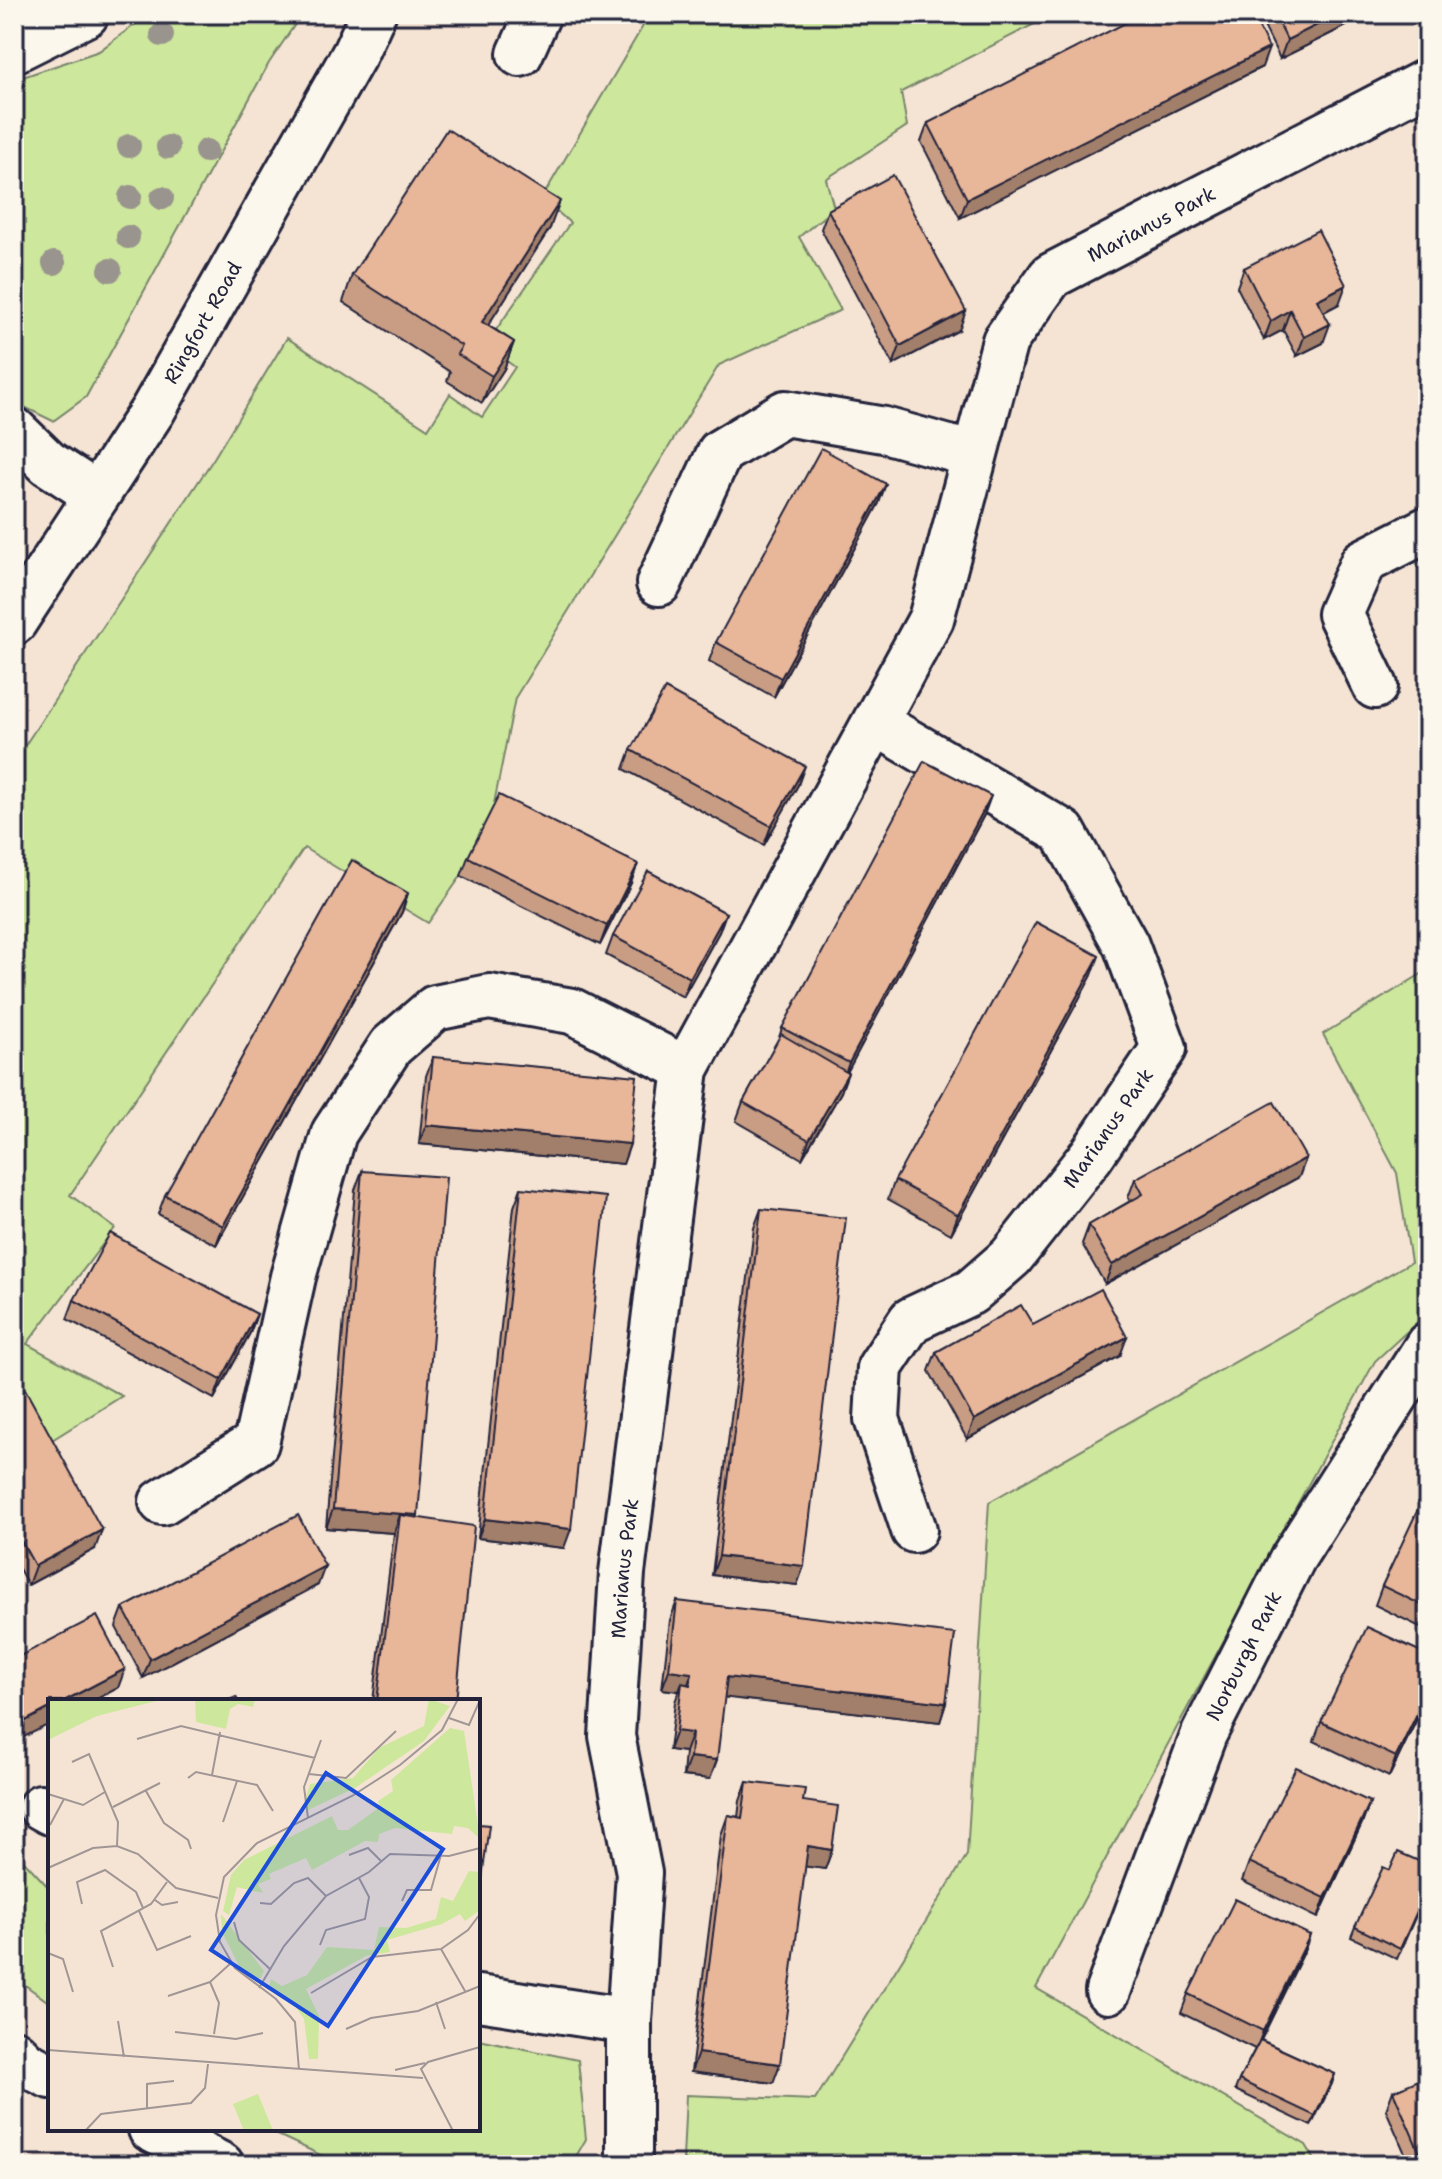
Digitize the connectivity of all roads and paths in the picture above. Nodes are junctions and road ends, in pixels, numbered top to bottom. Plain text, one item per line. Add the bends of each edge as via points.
1 (86, 14) edge
2 (373, 14) edge
3 (538, 14) edge
4 (14, 50) edge
5 (520, 54) dead end
6 (1428, 81) edge
7 (14, 430) edge
8 (974, 455) junction
9 (97, 495) junction
10 (1428, 529) edge
11 (659, 583) dead end
12 (14, 622) edge
13 (1375, 686) dead end
14 (876, 723) junction
15 (686, 1069) junction
16 (1428, 1345) edge
17 (162, 1502) dead end
18 (914, 1530) dead end
19 (1108, 1991) dead end
20 (480, 1998) edge
21 (629, 2021) junction
22 (14, 2052) edge
23 (48, 2075) edge
24 (155, 2131) edge
25 (221, 2165) edge
26 (629, 2165) edge

1 - 4 street
2 - 9 street, Ringfort Road via 153,410
3 - 5 street
6 - 8 street, Marianus Park via 1051,276 1005,341
7 - 9 street via 48,463
8 - 11 street via 884,430 785,413 720,452
8 - 14 street, Marianus Park via 931,619
9 - 12 street, Ringfort Road
10 - 13 street via 1363,562 1340,614
14 - 15 street, Marianus Park
14 - 18 street, Marianus Park via 1063,832 1126,945 1164,1048 1091,1156 1011,1257 971,1292 911,1320 880,1367 877,1419
15 - 17 street via 572,1011 489,997 435,1008 391,1046 334,1133 293,1277 256,1443
15 - 21 street, Marianus Park via 622,1573 612,1736 639,1873
16 - 19 street, Norburgh Park via 1293,1558 1204,1734
20 - 21 street
21 - 26 street, Marianus Park
22 - 23 street
24 - 25 street

